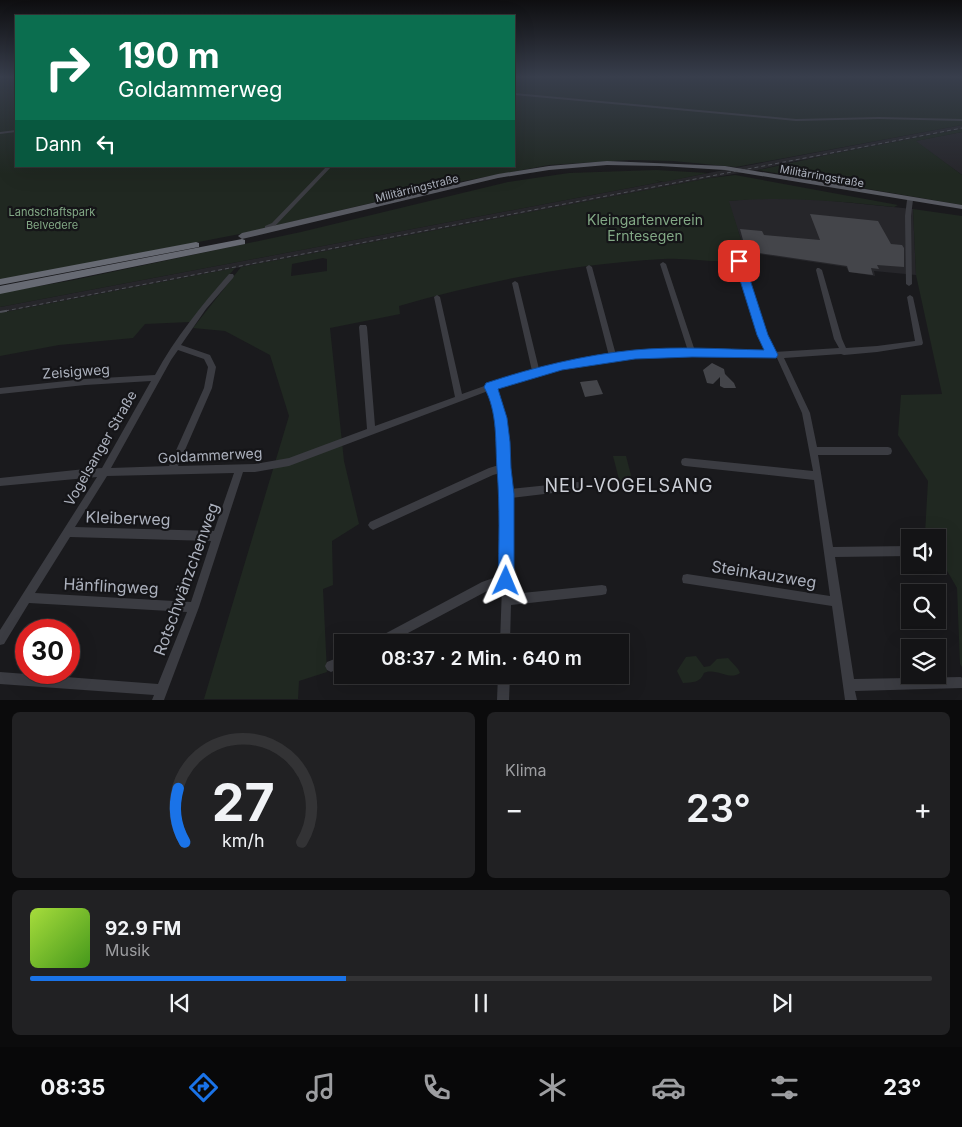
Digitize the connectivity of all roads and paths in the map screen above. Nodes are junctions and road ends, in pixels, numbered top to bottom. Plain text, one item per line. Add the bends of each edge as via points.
1 (670, 109) edge
2 (962, 120) edge
3 (15, 131) edge
4 (0, 133) edge
5 (329, 167) edge
6 (909, 202) junction
7 (962, 207) edge
8 (962, 212) edge
9 (267, 227) dead end
10 (242, 239) junction
11 (739, 261) dead end
12 (663, 264) dead end
13 (589, 267) dead end
14 (819, 270) dead end
15 (231, 276) dead end
16 (0, 282) edge
17 (515, 283) dead end
18 (909, 284) dead end
19 (0, 290) edge
20 (437, 297) dead end
21 (910, 298) dead end
22 (363, 327) dead end
23 (176, 346) junction
24 (692, 352) junction
25 (844, 352) junction
26 (775, 355) junction
27 (613, 358) junction
28 (536, 373) junction
29 (155, 378) junction
30 (490, 387) junction
31 (0, 391) edge
32 (459, 398) junction
33 (371, 431) junction
34 (814, 451) junction
35 (888, 451) dead end
36 (685, 462) dead end
37 (504, 468) junction
38 (240, 469) junction
39 (172, 470) junction
40 (104, 473) junction
41 (818, 476) junction
42 (0, 482) edge
43 (578, 486) dead end
44 (507, 494) junction
45 (373, 525) dead end
46 (67, 532) junction
47 (218, 536) junction
48 (901, 551) edge
49 (830, 552) junction
50 (687, 579) dead end
51 (506, 581) junction
52 (602, 590) dead end
53 (26, 598) junction
54 (506, 600) junction
55 (837, 602) junction
56 (194, 607) junction
57 (396, 634) edge
58 (505, 634) edge
59 (0, 640) edge
60 (0, 678) edge
61 (961, 683) edge
62 (504, 684) edge
63 (849, 685) junction
64 (160, 695) edge
65 (503, 700) edge
66 (852, 700) edge

1 - 2 street via 796,120
3 - 4 street
5 - 9 street via 274,224
6 - 7 main road, Militärringstraße
6 - 8 main road, Militärringstraße
6 - 10 main road, Militärringstraße via 722,173 608,168 501,181
6 - 18 street
10 - 16 highway, Militärringstraße
10 - 19 highway, Militärringstraße
11 - 26 street via 762,335
12 - 24 street
13 - 27 street
14 - 25 street
15 - 23 street, Vogelsanger Straße
17 - 28 street
20 - 32 street
21 - 25 street, Goldammerweg via 919,343
22 - 33 street
23 - 29 street, Vogelsanger Straße
23 - 39 street via 207,357 212,367 208,388
24 - 26 street, Goldammerweg
24 - 27 street, Goldammerweg
25 - 26 street, Goldammerweg
26 - 34 street, Steinkauzweg via 806,412
27 - 28 street, Goldammerweg via 562,365
28 - 30 street, Goldammerweg
29 - 31 street, Zeisigweg
29 - 40 street, Vogelsanger Straße
30 - 32 street, Goldammerweg
30 - 37 street via 501,418
32 - 33 street, Goldammerweg
33 - 38 street, Goldammerweg via 288,462
34 - 35 street
34 - 41 street, Steinkauzweg
36 - 41 street
37 - 44 street
37 - 45 street
38 - 39 street, Goldammerweg
38 - 47 street, Rotschwänzchenweg
39 - 40 street, Goldammerweg
40 - 42 street, Goldammerweg
40 - 46 street, Vogelsanger Straße
41 - 49 street, Steinkauzweg
43 - 44 street
44 - 51 street
46 - 47 street, Kleiberweg
46 - 53 street, Vogelsanger Straße
47 - 56 street, Rotschwänzchenweg
48 - 49 street
49 - 55 street, Steinkauzweg
50 - 55 street, Steinkauzweg
51 - 54 street
51 - 57 street via 486,586
52 - 54 street
53 - 56 street, Hänflingweg
53 - 59 street, Vogelsanger Straße
54 - 58 street
55 - 63 street, Steinkauzweg
56 - 64 street, Rotschwänzchenweg
60 - 64 street
61 - 63 street
62 - 65 street
63 - 66 street, Steinkauzweg

